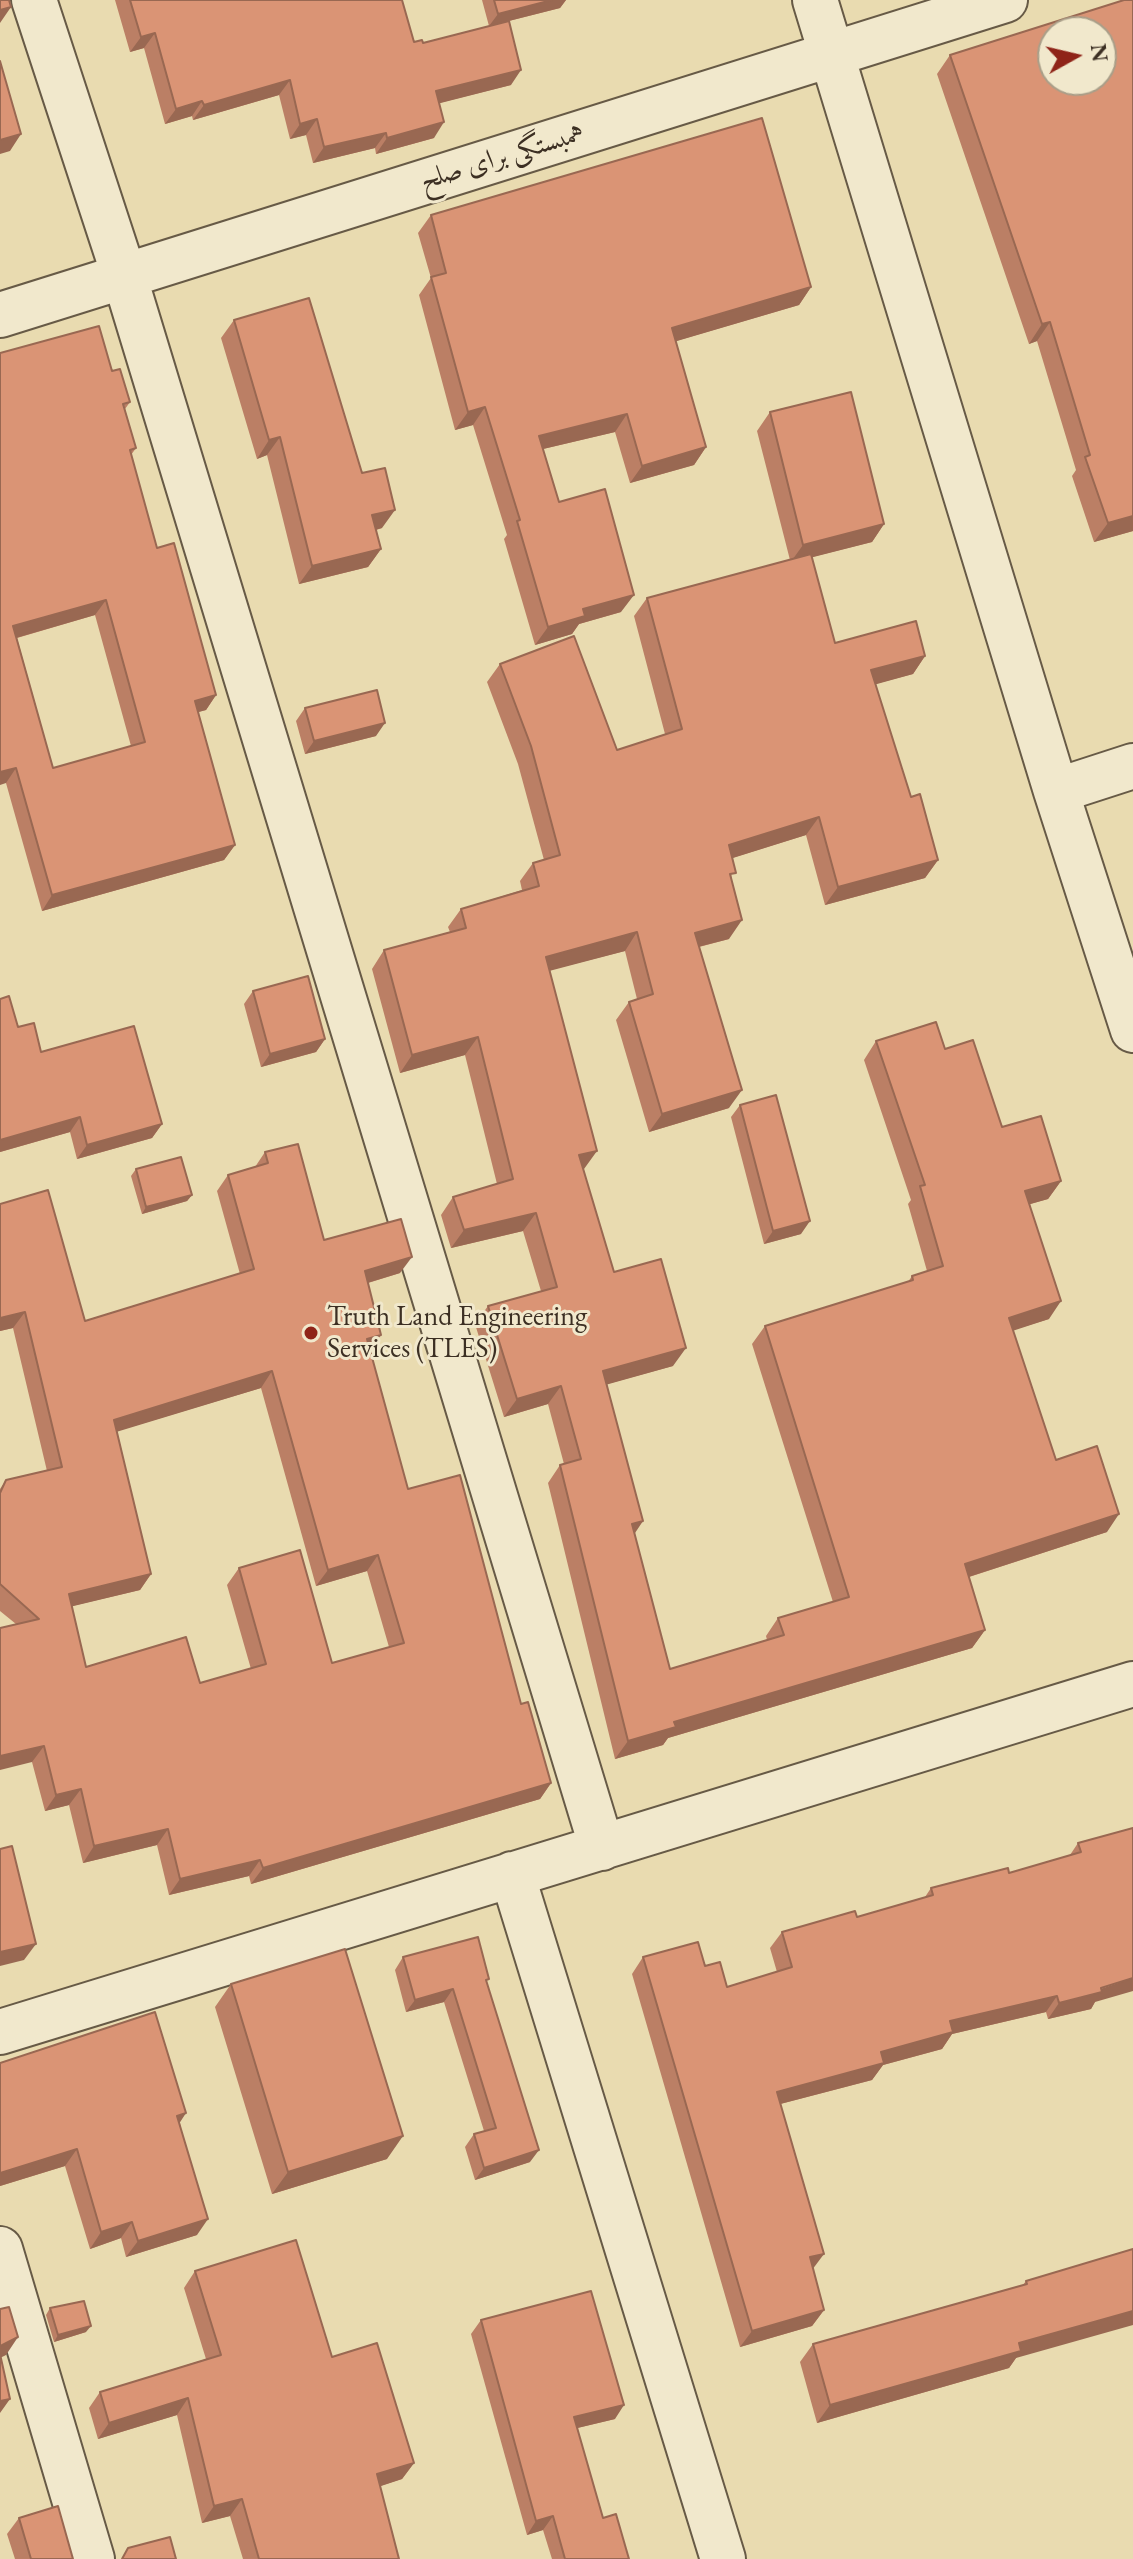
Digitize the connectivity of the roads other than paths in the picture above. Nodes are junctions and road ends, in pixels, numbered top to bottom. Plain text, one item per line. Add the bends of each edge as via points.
1 (34, 0) edge
2 (815, 0) edge
3 (1005, 0) edge
4 (830, 54) junction
5 (124, 275) junction
6 (0, 315) edge
7 (1133, 766) edge
8 (1056, 791) junction
9 (1133, 1030) edge
10 (1133, 1684) edge
11 (602, 1848) junction
12 (512, 1874) junction
13 (0, 2032) edge
14 (0, 2249) edge
15 (92, 2559) edge
16 (723, 2559) edge

1 - 5 street
2 - 4 street
3 - 4 street, همبستگی برای صلح
4 - 5 street, همبستگی برای صلح
4 - 8 street
5 - 6 street, همبستگی برای صلح
5 - 11 street
7 - 8 street
8 - 9 street
10 - 11 street
11 - 12 street
12 - 13 street
12 - 16 street
14 - 15 street

